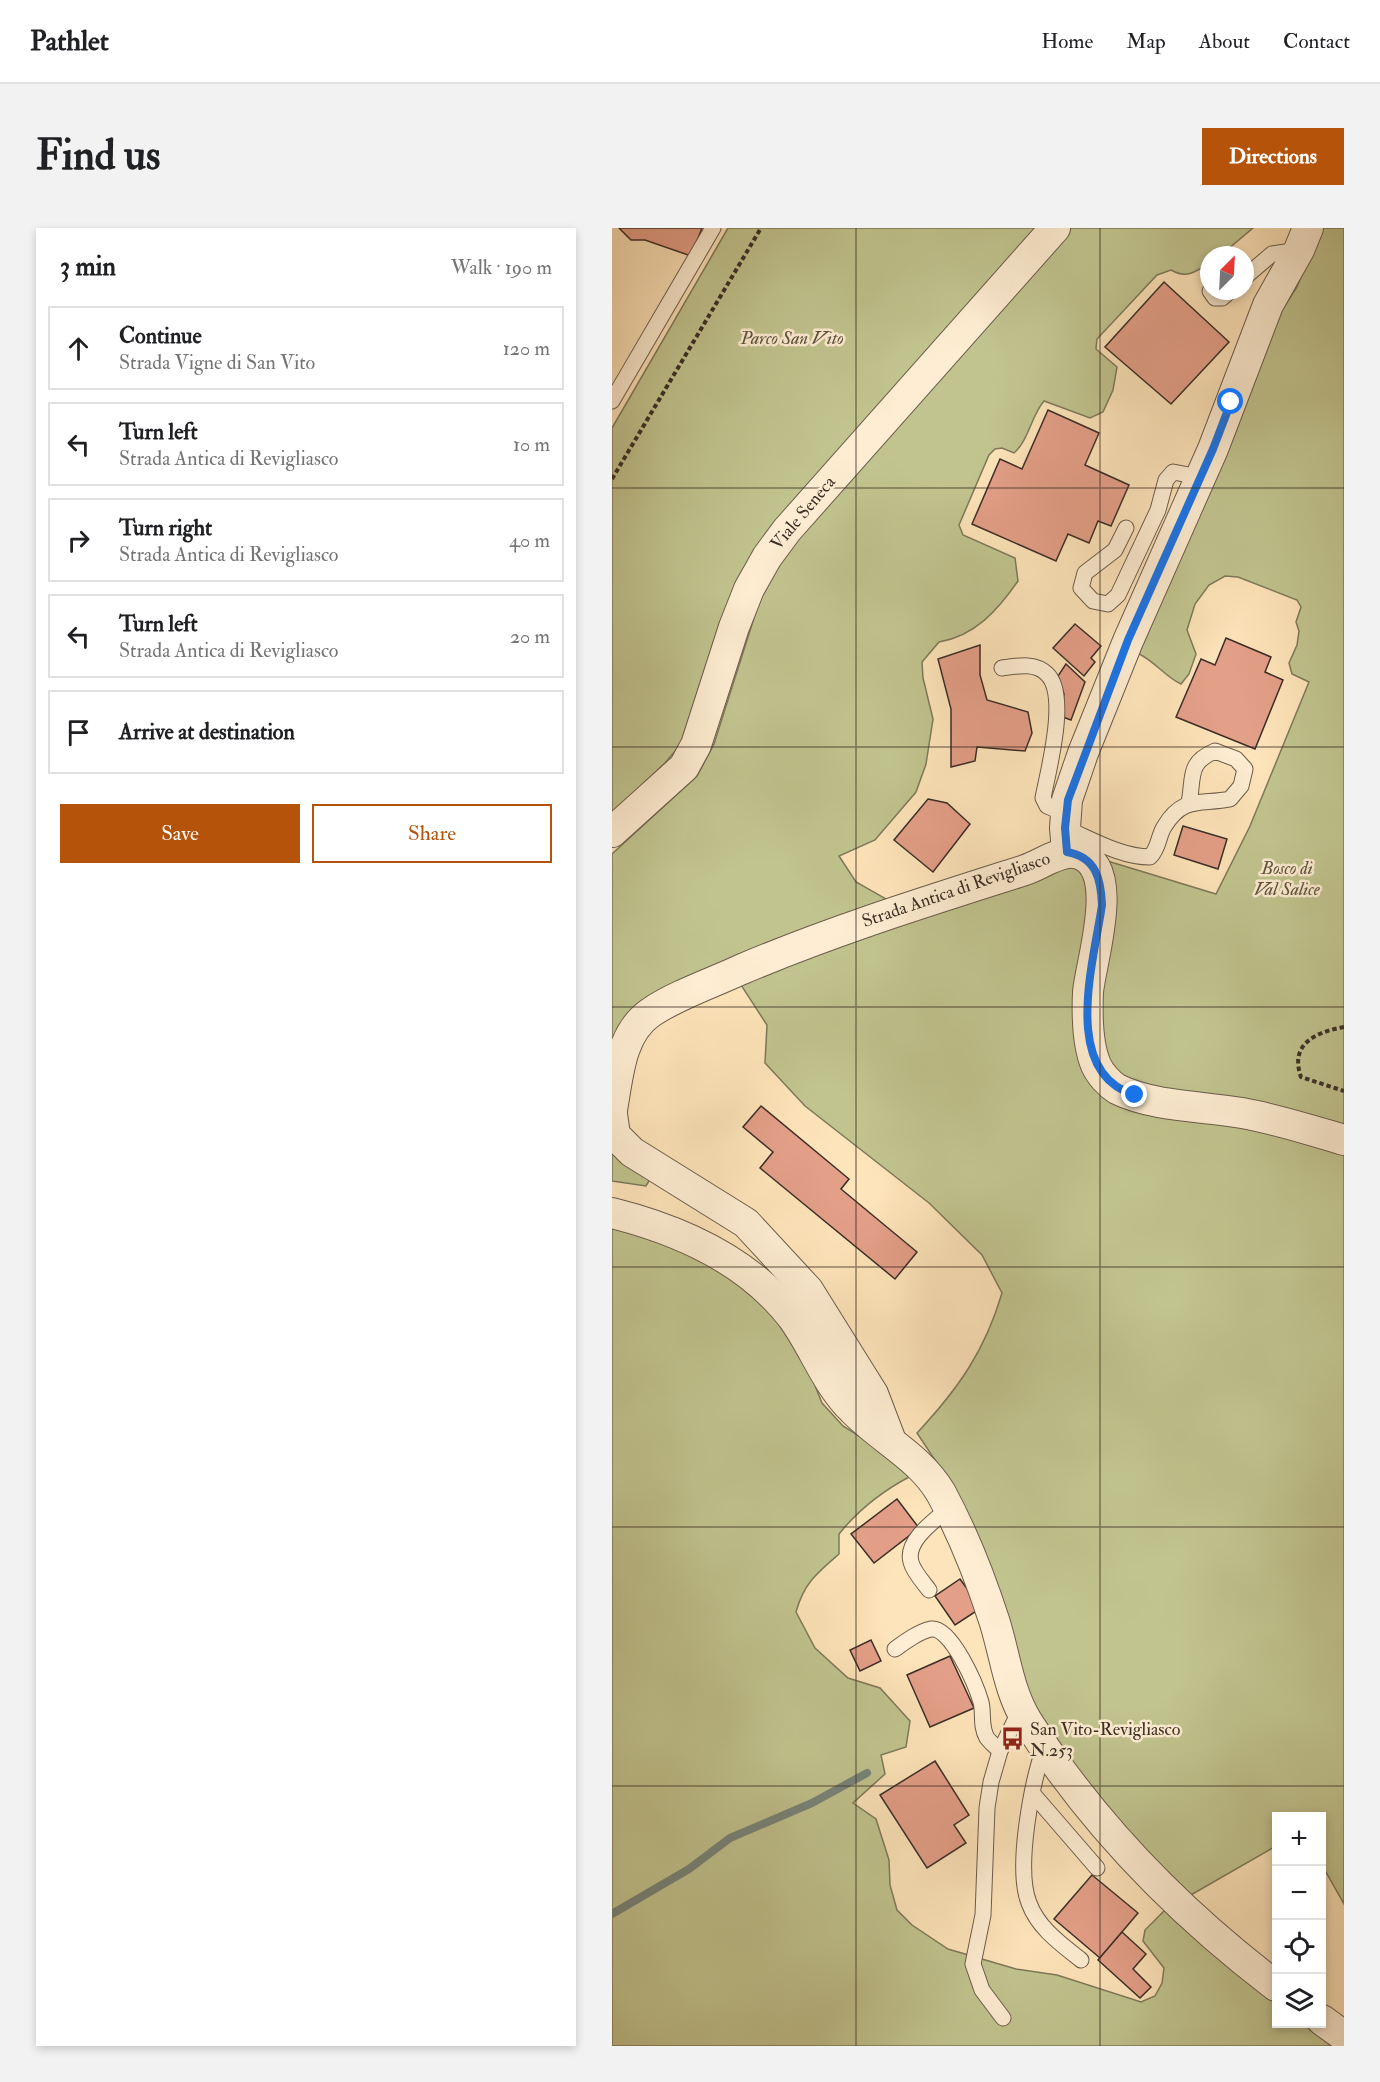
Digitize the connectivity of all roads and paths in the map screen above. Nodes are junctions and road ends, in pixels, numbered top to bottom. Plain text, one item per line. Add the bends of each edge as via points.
1 (713, 228) edge
2 (761, 228) edge
3 (1055, 228) edge
4 (1304, 239) edge
5 (1254, 269) edge
6 (612, 401) edge
7 (1200, 477) junction
8 (612, 479) edge
9 (1126, 528) dead end
10 (1002, 668) dead end
11 (1189, 803) dead end
12 (1066, 831) junction
13 (612, 832) edge
14 (1344, 1028) edge
15 (1344, 1091) edge
16 (612, 1112) edge
17 (1344, 1140) edge
18 (612, 1213) edge
19 (891, 1441) junction
20 (948, 1509) junction
21 (928, 1590) dead end
22 (895, 1649) dead end
23 (1021, 1708) junction
24 (1044, 1745) junction
25 (1000, 1751) junction
26 (1033, 1794) junction
27 (1097, 1868) dead end
28 (1081, 1960) dead end
29 (1272, 1983) edge
30 (1003, 2018) dead end
31 (1326, 2023) edge
32 (1344, 2036) edge

1 - 6 lane
2 - 8 path
3 - 13 street, Viale Seneca via 780,539 749,589 696,745 684,767
4 - 5 lane via 1272,254
4 - 7 street via 1268,305
7 - 9 lane via 1173,472 1166,480 1158,510 1118,595 1108,604 1093,601 1081,588 1085,573 1114,550
7 - 12 street via 1100,712 1068,800
10 - 12 lane via 1034,667 1046,673 1053,683 1055,748 1043,798
11 - 12 lane via 1163,828 1150,857 1116,850
12 - 16 street, Strada Antica di Revigliasco via 1027,869 802,944 649,1014 628,1042 619,1065
12 - 17 street, Strada Antica di Revigliasco via 1092,863 1102,891 1091,964 1088,1020 1097,1066 1108,1082 1135,1095 1243,1114
14 - 15 path via 1318,1033 1299,1053 1297,1065 1301,1077
16 - 19 street, Strada Antica di Revigliasco via 615,1135 632,1152 746,1223 808,1290 873,1394
18 - 19 street via 678,1233 713,1250 750,1276 793,1318 852,1410
19 - 20 street via 924,1468
20 - 21 lane via 923,1531 911,1549 911,1562
20 - 23 street via 994,1621 1012,1690
22 - 25 lane via 934,1629 947,1634 982,1704 981,1720 987,1737
23 - 24 street
23 - 25 lane
24 - 26 lane
24 - 29 street via 1080,1795 1179,1905
25 - 30 lane via 987,1808 982,1915 973,1964 982,1990
26 - 27 lane
26 - 28 lane via 1022,1874 1029,1904 1051,1937
31 - 32 street

